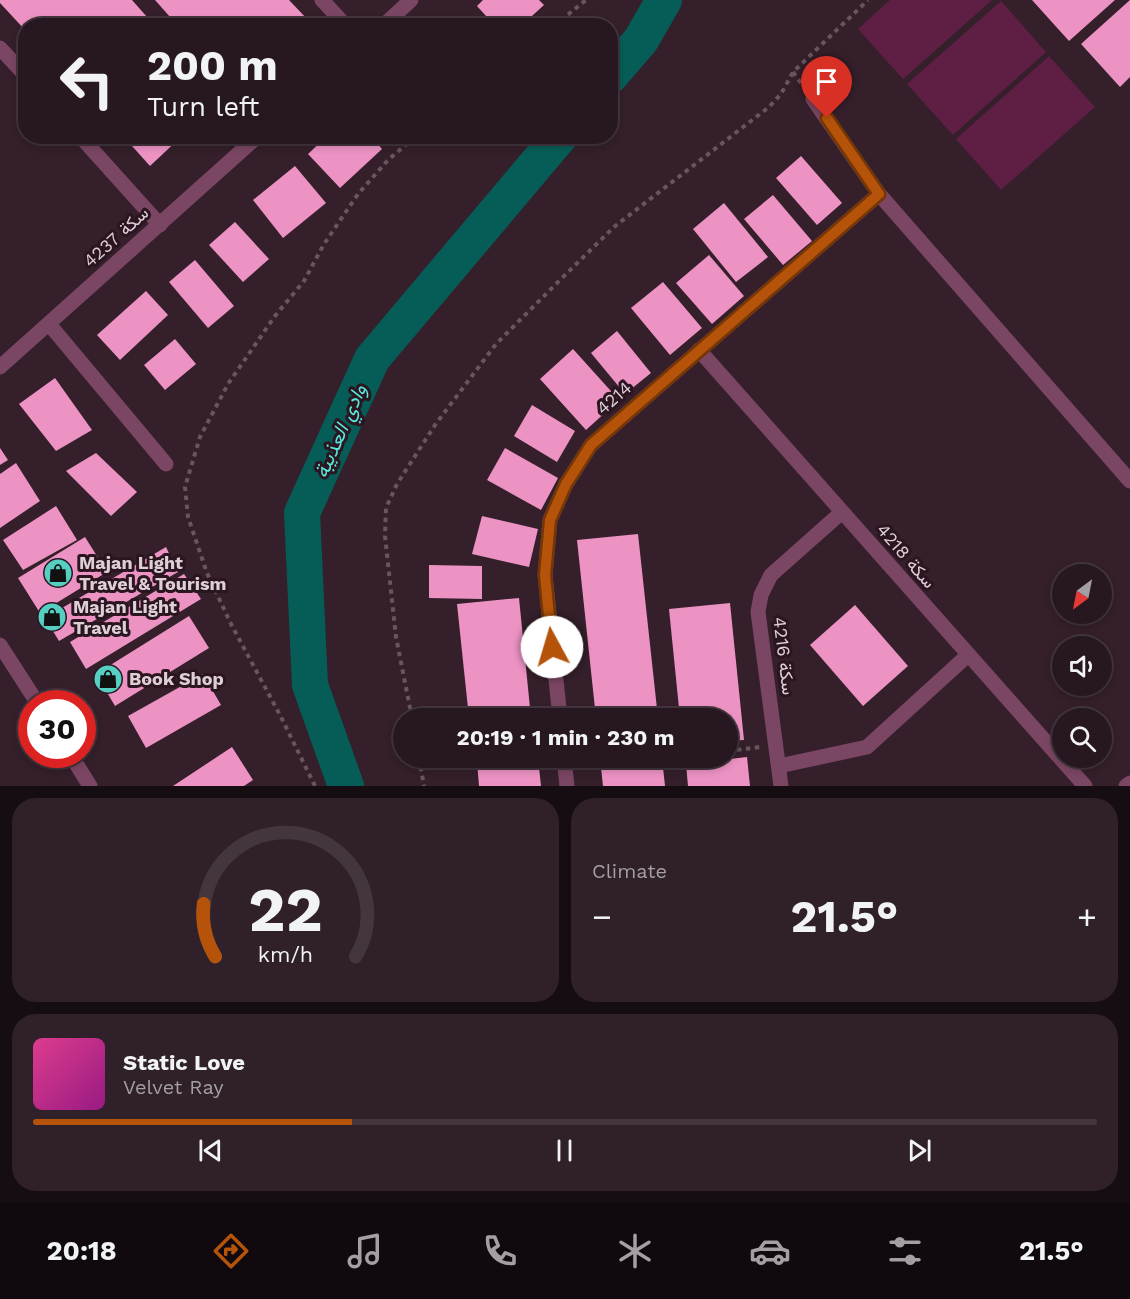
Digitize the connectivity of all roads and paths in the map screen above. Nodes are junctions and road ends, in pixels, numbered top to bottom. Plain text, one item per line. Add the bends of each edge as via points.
1 (322, 0) edge
2 (411, 0) edge
3 (586, 0) edge
4 (868, 0) edge
5 (339, 18) edge
6 (392, 18) edge
7 (564, 18) edge
8 (0, 48) edge
9 (18, 67) edge
10 (813, 99) dead end
11 (87, 144) edge
12 (249, 144) edge
13 (406, 144) edge
14 (879, 194) junction
15 (160, 225) junction
16 (49, 324) junction
17 (699, 350) junction
18 (0, 367) edge
19 (166, 464) dead end
20 (1130, 481) edge
21 (842, 512) junction
22 (0, 645) edge
23 (968, 655) junction
24 (29, 690) edge
25 (410, 708) edge
26 (559, 708) edge
27 (776, 745) junction
28 (738, 750) edge
29 (779, 766) junction
30 (79, 768) edge
31 (421, 768) edge
32 (565, 768) edge
33 (1130, 783) edge
34 (90, 786) edge
35 (315, 786) edge
36 (424, 786) edge
37 (567, 786) edge
38 (782, 786) edge
39 (1085, 786) edge
40 (1126, 786) edge

1 - 5 street
2 - 6 street
3 - 7 path
4 - 25 path via 793,72 769,107 614,227 496,344 397,484 386,508 385,536 396,637
8 - 9 street
10 - 14 street
11 - 15 street
12 - 15 street, سكة 4237
13 - 35 path via 358,194 304,281 228,384 200,437 185,487 188,517 207,573
14 - 17 street, 4214
14 - 20 street
15 - 16 street, سكة 4237
16 - 18 street, سكة 4237
16 - 19 street
17 - 21 street, سكة 4218
17 - 26 street, 4214 via 591,445 566,484 550,520 545,575
21 - 23 street, سكة 4218
21 - 27 street, سكة 4216 via 771,575 761,595 758,612
22 - 24 street
23 - 29 street via 867,747
23 - 39 street, سكة 4218
27 - 28 path
27 - 29 street, سكة 4216
29 - 38 street, سكة 4216
30 - 34 street
31 - 36 path
32 - 37 street
33 - 40 street

